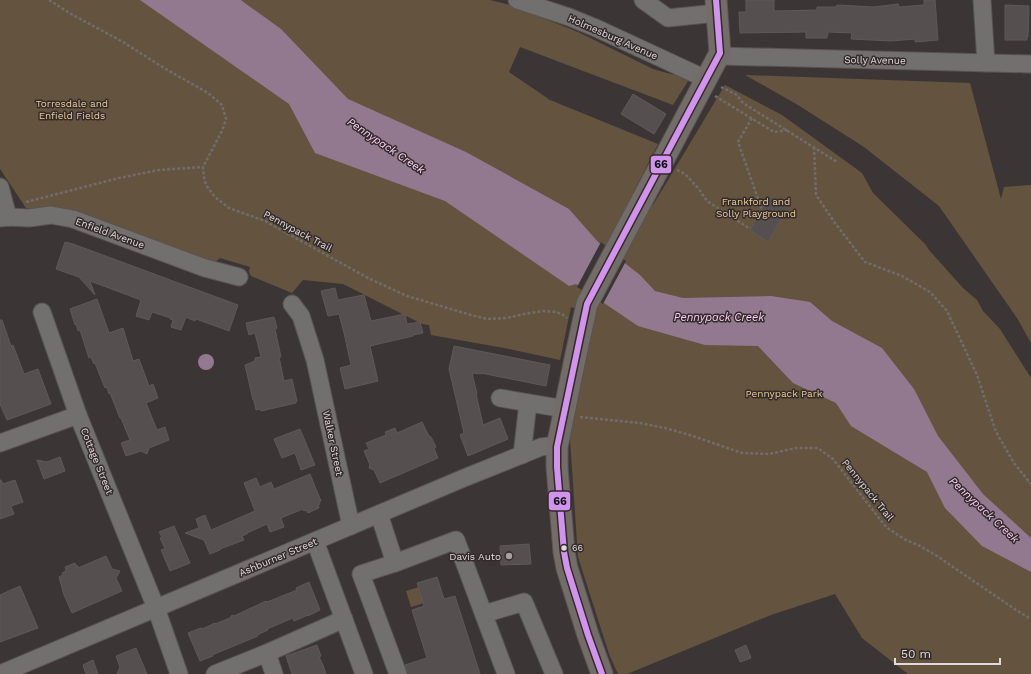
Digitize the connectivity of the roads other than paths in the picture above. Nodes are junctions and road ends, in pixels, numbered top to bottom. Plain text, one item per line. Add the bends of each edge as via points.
1 (518, 0) edge
2 (643, 0) edge
3 (982, 0) edge
4 (717, 7) edge
5 (718, 56) junction
6 (986, 63) junction
7 (1031, 64) edge
8 (711, 87) junction
9 (0, 187) edge
10 (4, 214) edge
11 (239, 276) dead end
12 (292, 304) dead end
13 (42, 312) dead end
14 (500, 398) dead end
15 (528, 403) junction
16 (572, 413) junction
17 (78, 415) junction
18 (0, 443) edge
19 (558, 447) junction
20 (522, 455) junction
21 (378, 514) junction
22 (351, 526) junction
23 (315, 541) junction
24 (395, 563) junction
25 (156, 608) junction
26 (484, 614) junction
27 (344, 620) junction
28 (267, 653) junction
29 (0, 674) edge
30 (179, 674) edge
31 (215, 674) edge
32 (274, 674) edge
33 (364, 674) edge
34 (398, 674) edge
35 (506, 674) edge
36 (554, 674) edge
37 (602, 674) edge

1 - 8 street, Holmesburg Avenue via 596,28
2 - 4 street via 668,18
3 - 6 street
4 - 5 main road via 720,51
5 - 6 street, Solly Avenue
5 - 8 main road
6 - 7 street, Solly Avenue
8 - 16 main road via 643,199 590,298 583,317
9 - 10 street
10 - 11 street, Enfield Avenue via 29,218 51,215 73,219 205,268
12 - 22 street, Walker Street via 301,316 315,360
13 - 17 street, Cottage Street
14 - 15 street
15 - 16 street
15 - 20 street
16 - 19 main road
17 - 18 street
17 - 25 street, Cottage Street
19 - 20 street, Ashburner Street via 549,446
19 - 37 main road via 557,467 567,568
20 - 21 street, Ashburner Street
21 - 22 street, Ashburner Street
21 - 24 street
22 - 23 street, Ashburner Street
23 - 25 street, Ashburner Street
23 - 27 street
24 - 26 street via 456,540
24 - 34 street via 361,574
25 - 29 street, Ashburner Street
25 - 30 street, Cottage Street
26 - 35 street
26 - 36 street via 524,602
27 - 28 street
27 - 33 street
28 - 31 street
28 - 32 street

